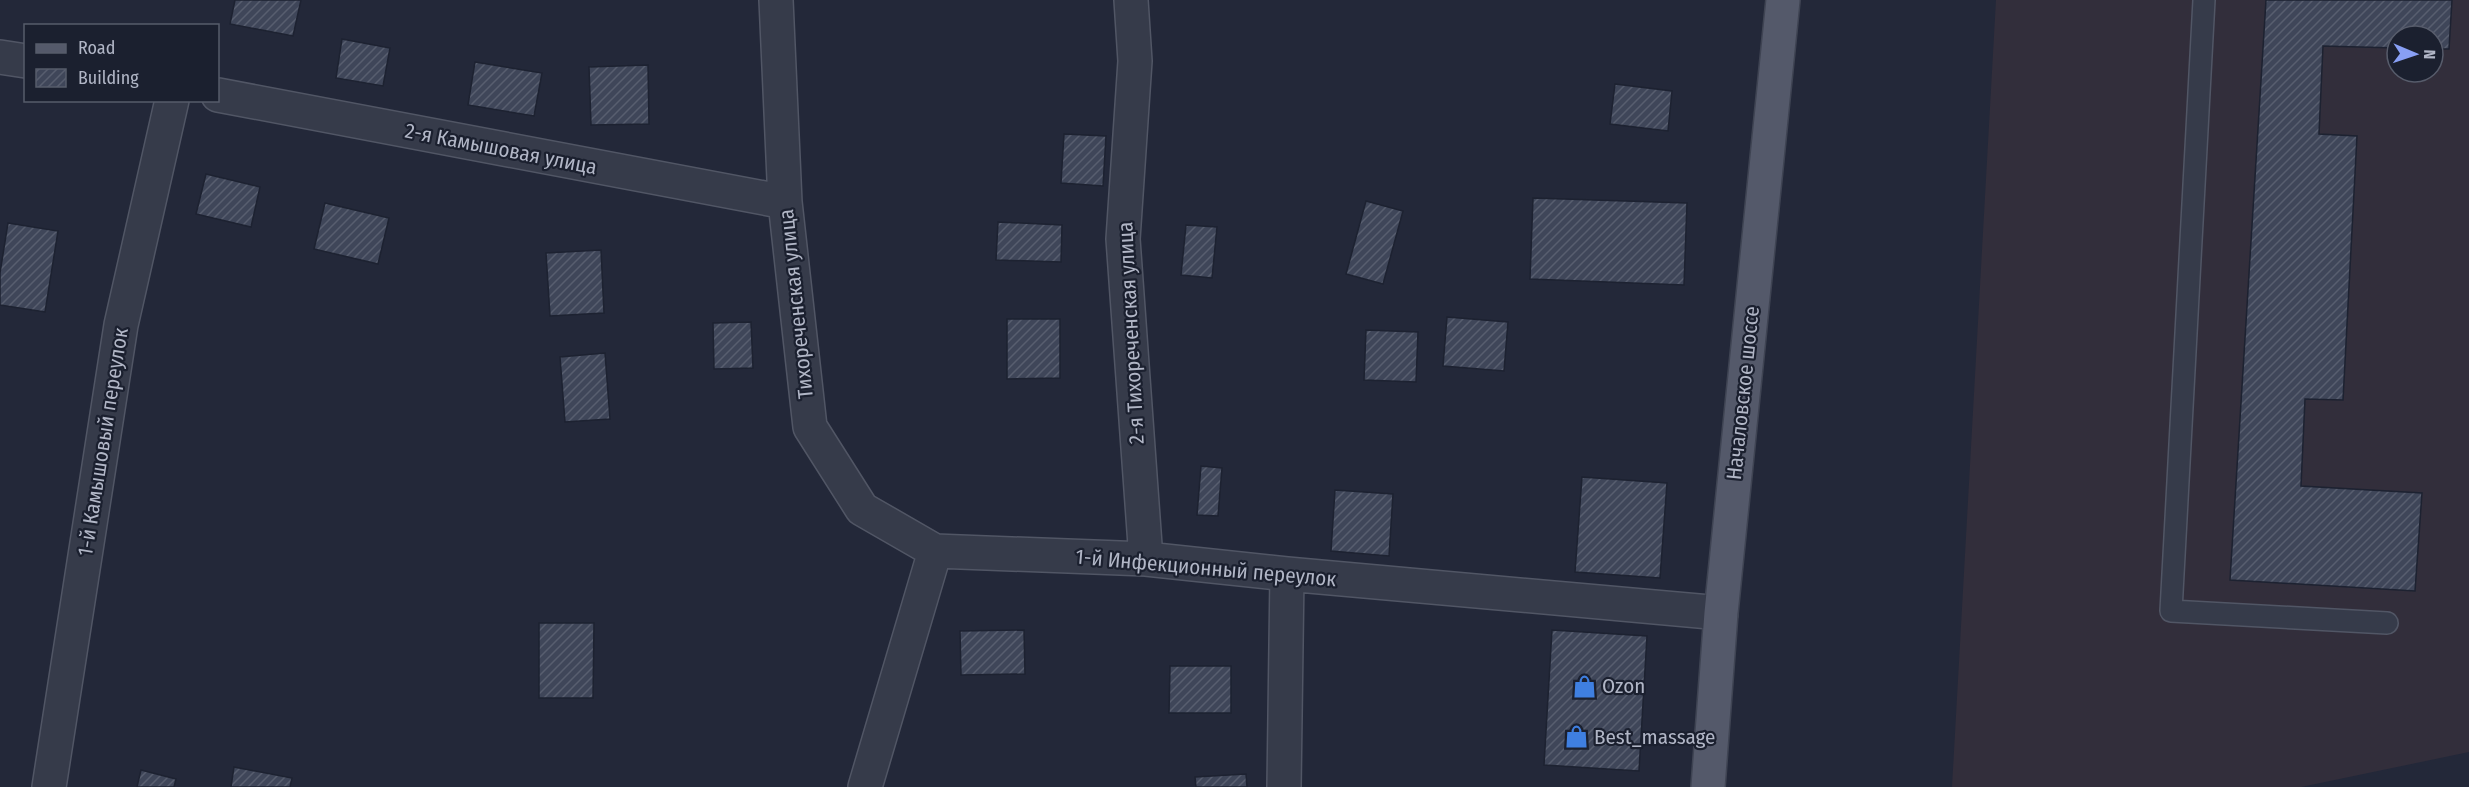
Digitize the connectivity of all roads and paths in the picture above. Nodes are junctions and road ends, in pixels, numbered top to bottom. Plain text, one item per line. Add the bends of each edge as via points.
1 (776, 0) edge
2 (1131, 0) edge
3 (1783, 0) edge
4 (2204, 0) edge
5 (0, 57) edge
6 (24, 61) edge
7 (219, 95) edge
8 (172, 102) edge
9 (785, 202) junction
10 (935, 551) junction
11 (1146, 559) junction
12 (1287, 574) junction
13 (1721, 613) junction
14 (2387, 623) dead end
15 (49, 787) edge
16 (865, 787) edge
17 (1284, 787) edge
18 (1708, 787) edge

1 - 9 street, Тихореченская улица
2 - 11 street, 2-я Тихореченская улица via 1135,61 1123,239
3 - 13 main road, Началовское шоссе
4 - 14 lane via 2171,611
5 - 6 street
7 - 9 street, 2-я Камышовая улица
8 - 15 street, 1-й Камышовый переулок via 121,325
9 - 10 street, Тихореченская улица via 810,428 862,509
10 - 11 street, 1-й Инфекционный переулок
10 - 16 street
11 - 12 street, 1-й Инфекционный переулок
12 - 13 street, 1-й Инфекционный переулок
12 - 17 street
13 - 18 main road, Началовское шоссе

